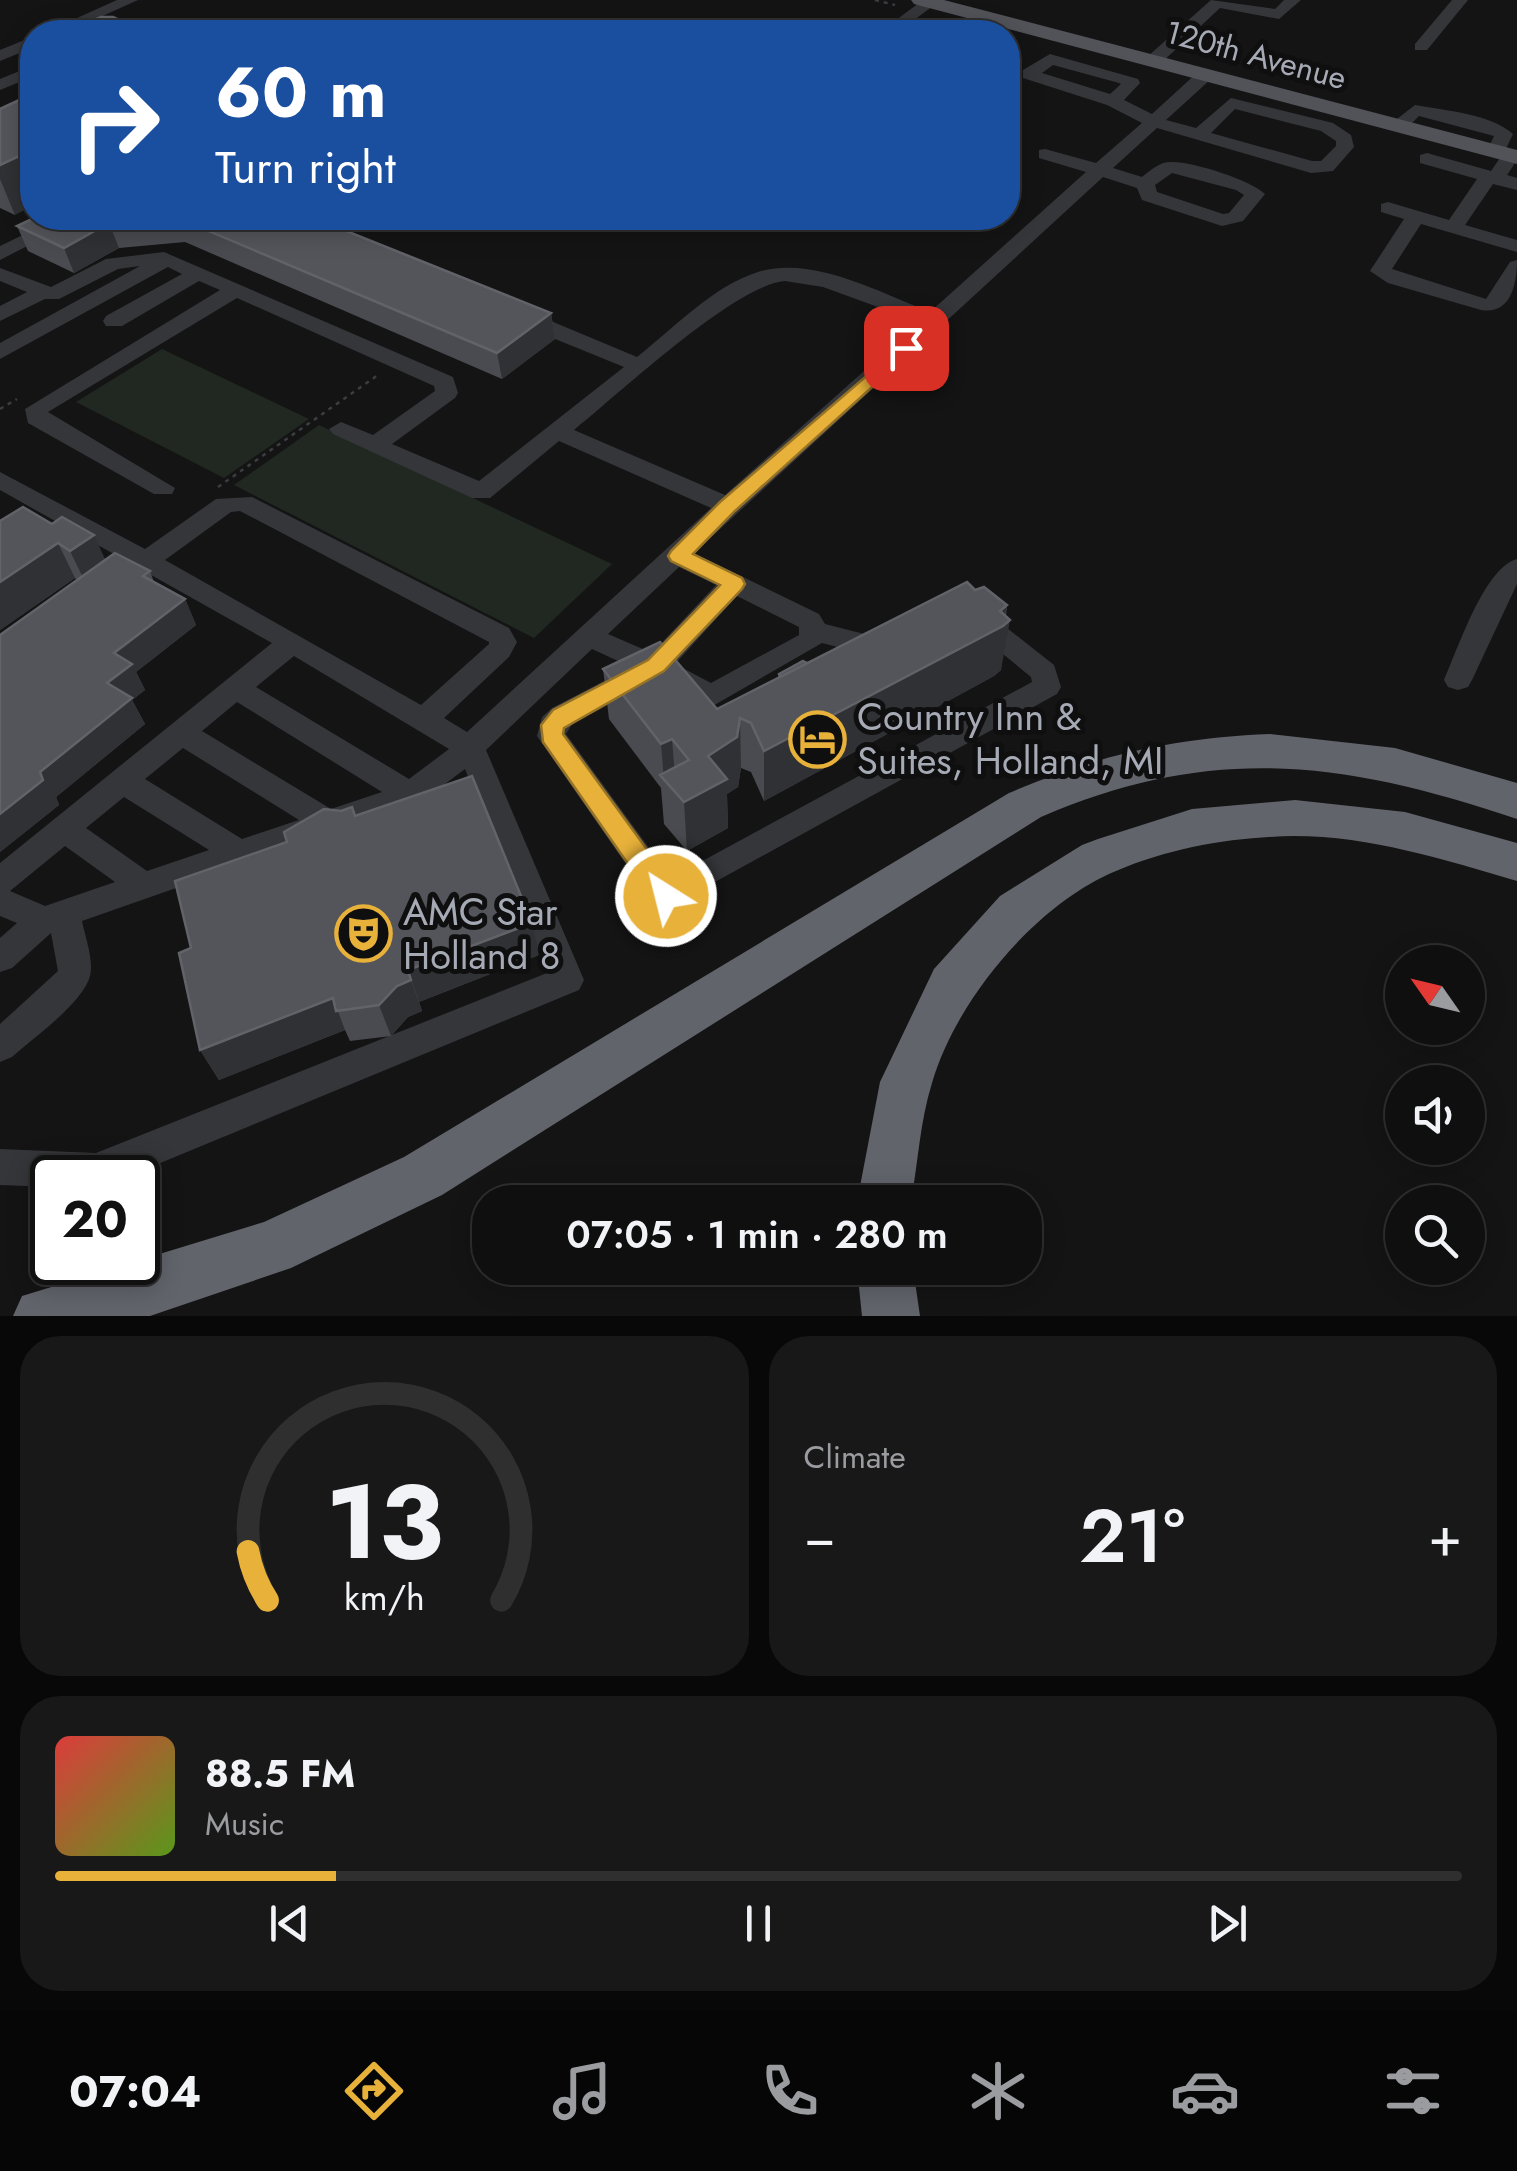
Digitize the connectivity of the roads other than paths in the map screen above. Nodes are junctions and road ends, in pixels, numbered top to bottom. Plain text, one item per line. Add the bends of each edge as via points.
1 (130, 0) edge
2 (1293, 0) edge
3 (1460, 0) edge
4 (928, 1) edge
5 (82, 20) edge
6 (904, 20) edge
7 (998, 20) edge
8 (1020, 26) edge
9 (1064, 38) junction
10 (1421, 47) dead end
11 (1050, 60) junction
12 (1153, 61) junction
13 (1205, 75) junction
14 (1113, 101) junction
15 (1334, 119) junction
16 (1154, 122) junction
17 (1199, 135) junction
18 (1045, 154) dead end
19 (1508, 154) edge
20 (1427, 159) dead end
21 (1100, 170) junction
22 (1496, 178) junction
23 (1145, 184) junction
24 (1517, 184) edge
25 (1388, 208) dead end
26 (1416, 216) junction
27 (48, 230) edge
28 (1463, 230) junction
29 (1517, 246) edge
30 (0, 254) edge
31 (167, 260) junction
32 (1517, 266) edge
33 (198, 273) junction
34 (3, 279) edge
35 (236, 290) junction
36 (51, 292) junction
37 (87, 304) junction
38 (495, 306) edge
39 (0, 316) edge
40 (114, 321) dead end
41 (936, 321) junction
42 (0, 352) edge
43 (640, 366) junction
44 (341, 429) dead end
45 (557, 431) junction
46 (375, 445) junction
47 (4, 488) edge
48 (163, 488) dead end
49 (728, 506) junction
50 (58, 514) junction
51 (29, 534) edge
52 (679, 556) junction
53 (146, 562) junction
54 (1517, 568) edge
55 (734, 584) junction
56 (951, 616) edge
57 (814, 631) junction
58 (590, 637) junction
59 (907, 638) edge
60 (292, 642) junction
61 (656, 666) junction
62 (1458, 680) dead end
63 (236, 688) junction
64 (423, 720) junction
65 (182, 732) junction
66 (470, 747) junction
67 (123, 780) junction
68 (410, 794) junction
69 (1517, 802) edge
70 (327, 822) junction
71 (64, 829) junction
72 (239, 853) junction
73 (1517, 862) edge
74 (0, 881) edge
75 (144, 886) junction
76 (0, 900) edge
77 (54, 916) junction
78 (0, 958) edge
79 (0, 1046) edge
80 (0, 1167) edge
81 (886, 1185) edge
82 (887, 1285) edge
83 (42, 1316) edge
84 (891, 1316) edge

1 - 5 street
2 - 12 street via 1279,14 1217,2
3 - 10 street
4 - 6 street
4 - 7 main road, 120th Avenue
8 - 9 main road, 120th Avenue
9 - 11 street
9 - 12 main road, 120th Avenue
11 - 14 street via 1132,83
11 - 14 street via 1028,74
12 - 13 main road, 120th Avenue
13 - 15 main road, 120th Avenue
13 - 16 street
14 - 16 street
15 - 17 street via 1231,103
15 - 17 street via 1333,134 1345,147 1326,166
15 - 19 main road, 120th Avenue via 1399,126
16 - 17 street
16 - 21 street
18 - 21 street
19 - 22 street
20 - 22 street
21 - 23 street
21 - 41 street
22 - 24 street
22 - 28 street via 1502,184 1480,202
23 - 23 street via 1149,196 1222,220 1236,218 1256,194 1172,167
25 - 26 street
26 - 28 street
26 - 32 street via 1380,271 1394,279 1488,306
27 - 30 street
28 - 29 street
31 - 33 street
31 - 36 street via 114,263
31 - 37 street
33 - 35 street
33 - 40 street
34 - 36 street
35 - 46 street via 445,382 447,394
35 - 48 street via 36,409 36,418
36 - 37 street
36 - 39 street
37 - 42 street
38 - 43 street
41 - 43 street via 800,274 762,276
41 - 49 street
43 - 45 street
44 - 46 street
45 - 46 street via 481,492
45 - 49 street
47 - 50 street
49 - 52 street
50 - 51 street
50 - 53 street
52 - 55 street
52 - 58 street
53 - 60 street
53 - 64 street via 234,501 499,635 504,642 498,650
54 - 62 street via 1502,583
55 - 57 street via 810,621
55 - 61 street
56 - 61 street via 968,612 981,621 1044,672 1047,687 666,896 551,736 562,716
57 - 59 street via 868,645
57 - 61 street via 810,641 711,696
58 - 61 street
58 - 66 street
60 - 63 street
60 - 64 street
63 - 65 street
63 - 68 street
64 - 66 street
65 - 67 street
65 - 70 street
66 - 68 street
66 - 80 street via 567,980 96,1171
67 - 71 street
67 - 72 street
68 - 70 street
69 - 83 highway via 1400,766 1285,750 1181,754 1083,778 1025,805 408,1184 270,1248
70 - 72 street
71 - 74 street
71 - 75 street
72 - 75 street
73 - 81 highway via 1387,827 1304,818 1180,829 1103,853 998,926 947,992 907,1074
75 - 77 street
76 - 77 street
77 - 78 street
77 - 79 street via 75,974
82 - 84 highway

